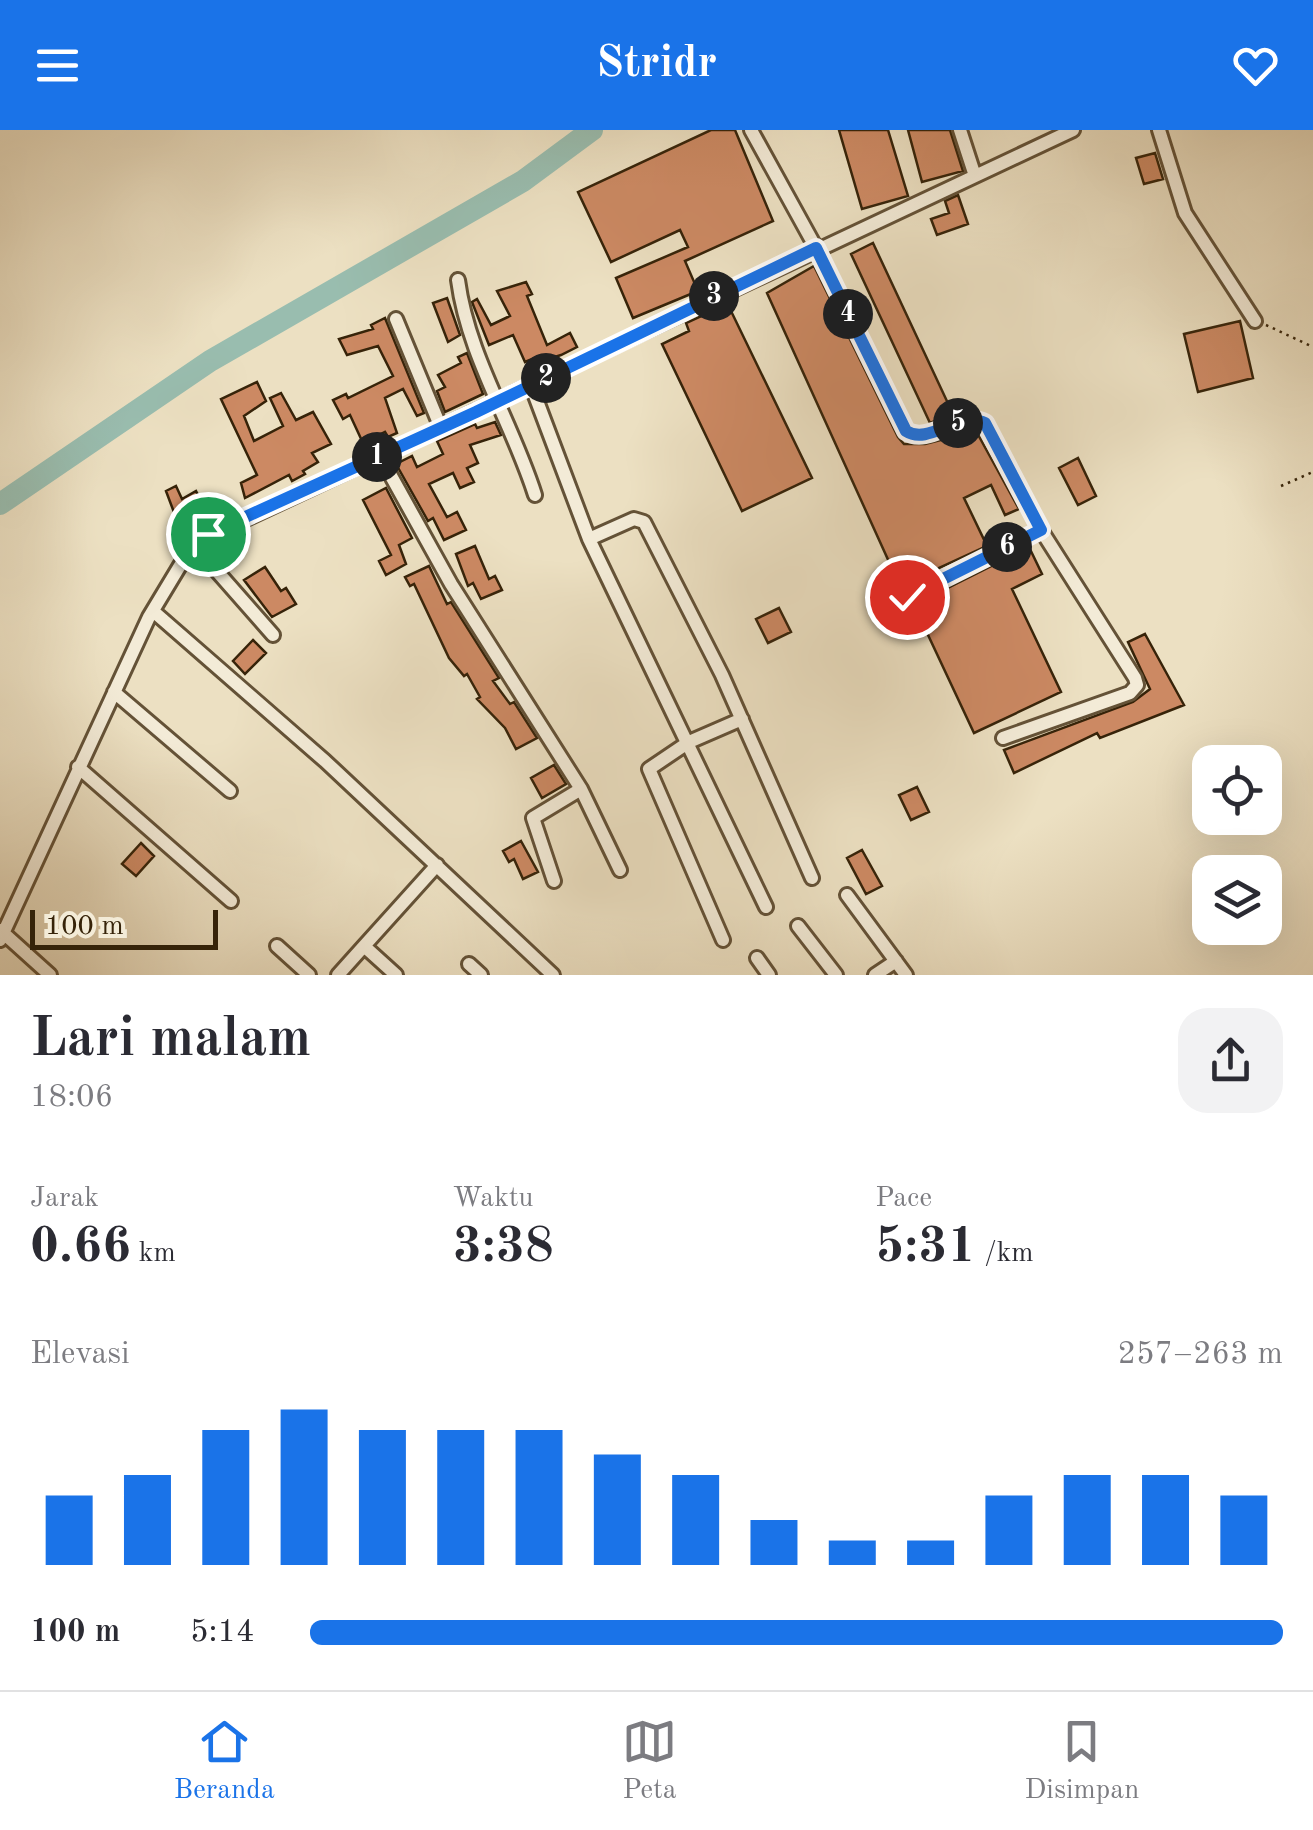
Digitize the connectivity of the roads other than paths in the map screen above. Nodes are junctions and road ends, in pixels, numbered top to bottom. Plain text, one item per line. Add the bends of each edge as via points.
1 (750, 130) edge
2 (960, 130) edge
3 (1073, 130) edge
4 (1159, 130) edge
5 (974, 173) junction
6 (816, 248) junction
7 (458, 280) dead end
8 (396, 319) dead end
9 (1255, 321) road end
10 (531, 385) junction
11 (499, 401) junction
12 (441, 428) junction
13 (380, 456) junction
14 (535, 495) dead end
15 (1041, 530) junction
16 (589, 539) junction
17 (192, 544) junction
18 (907, 597) dead end
19 (153, 612) junction
20 (273, 634) dead end
21 (114, 692) junction
22 (742, 720) junction
23 (1003, 738) dead end
24 (689, 742) junction
25 (78, 766) junction
26 (581, 789) junction
27 (230, 791) dead end
28 (436, 865) junction
29 (620, 870) dead end
30 (812, 878) dead end
31 (554, 881) dead end
32 (847, 895) dead end
33 (231, 901) dead end
34 (766, 906) dead end
35 (798, 926) dead end
36 (1, 934) edge
37 (723, 940) dead end
38 (277, 946) dead end
39 (364, 946) junction
40 (756, 958) dead end
41 (896, 961) junction
42 (469, 964) dead end
43 (300, 972) edge
44 (50, 975) edge
45 (338, 975) edge
46 (396, 975) edge
47 (481, 975) edge
48 (553, 975) edge
49 (768, 975) edge
50 (836, 975) edge
51 (875, 975) edge
52 (906, 975) edge

1 - 6 street
2 - 5 street
3 - 5 street
4 - 9 street via 1184,213
5 - 6 street
6 - 10 street
6 - 15 street via 906,431 919,435 972,419 985,423
7 - 11 street via 466,324
8 - 12 street
10 - 11 street
10 - 16 street
11 - 12 street
11 - 14 street
12 - 13 street
13 - 17 street
13 - 26 street via 451,584
15 - 18 street
15 - 23 street via 1137,685
16 - 22 street via 634,518 644,522
16 - 24 street
17 - 19 street
17 - 20 street
19 - 21 street
19 - 28 street
21 - 25 street
21 - 27 street
22 - 24 street
22 - 30 street
24 - 34 street
24 - 37 street via 651,764 650,774
25 - 33 street
25 - 36 street
26 - 29 street
26 - 31 street via 533,818
28 - 39 street
28 - 48 street
32 - 41 street
35 - 50 street
36 - 44 street
38 - 43 street
39 - 45 street
39 - 46 street
40 - 49 street
41 - 51 street
41 - 52 street
42 - 47 street

